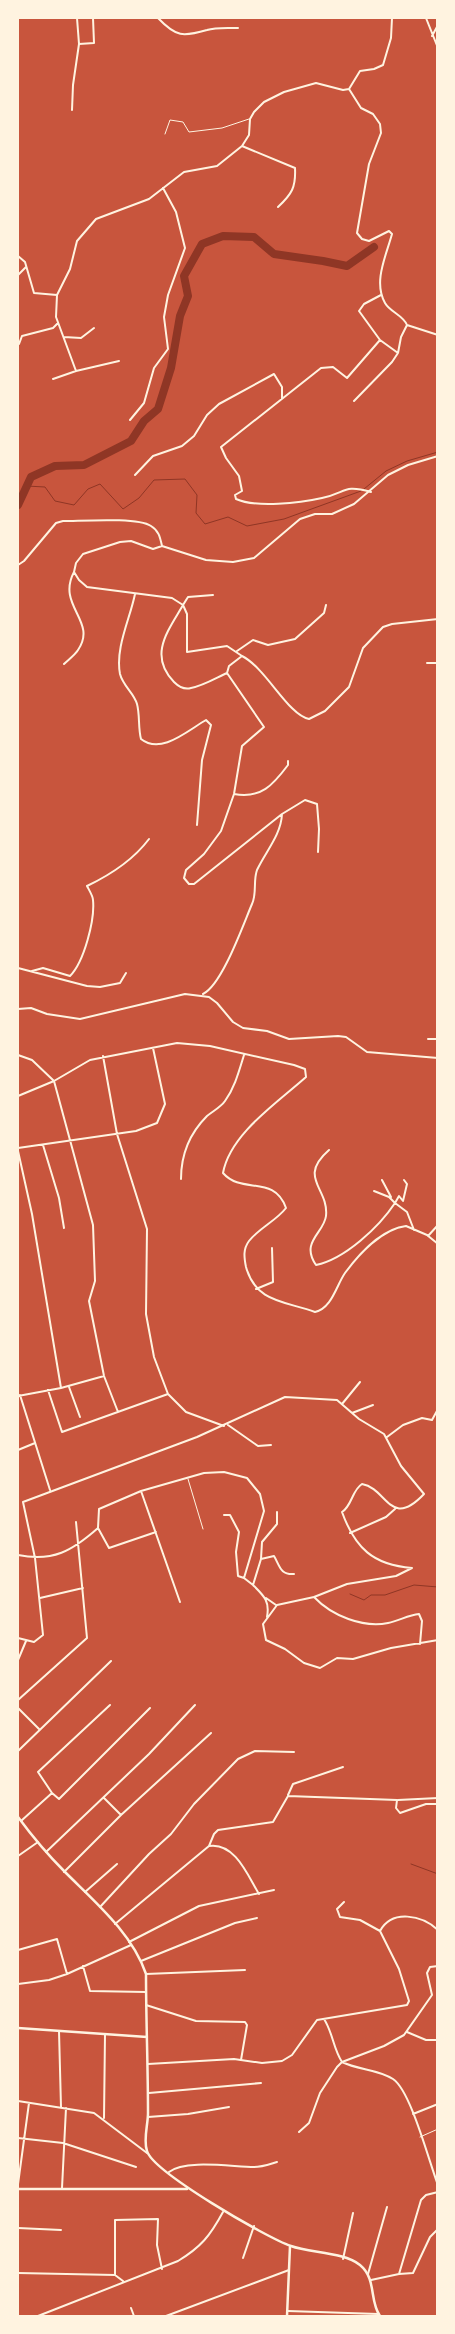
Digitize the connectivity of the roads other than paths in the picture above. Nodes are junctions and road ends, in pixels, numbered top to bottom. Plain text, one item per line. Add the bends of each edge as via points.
1 (78, 18) edge
2 (93, 18) edge
3 (158, 18) edge
4 (392, 18) edge
5 (426, 18) edge
6 (438, 25) edge
7 (238, 28) dead end
8 (432, 36) junction
9 (79, 44) junction
10 (438, 48) edge
11 (349, 90) junction
12 (72, 110) dead end
13 (250, 119) junction
14 (165, 134) dead end
15 (242, 146) junction
16 (163, 188) junction
17 (278, 207) dead end
18 (18, 256) edge
19 (26, 267) junction
20 (18, 274) edge
21 (57, 295) junction
22 (382, 295) junction
23 (58, 323) junction
24 (408, 325) junction
25 (94, 328) dead end
26 (438, 335) edge
27 (64, 337) junction
28 (380, 340) junction
29 (20, 344) dead end
30 (398, 353) junction
31 (119, 361) dead end
32 (76, 371) junction
33 (53, 379) dead end
34 (282, 399) junction
35 (354, 402) dead end
36 (130, 420) dead end
37 (438, 456) edge
38 (135, 476) dead end
39 (371, 492) junction
40 (162, 546) junction
41 (18, 565) edge
42 (74, 572) junction
43 (135, 594) junction
44 (213, 595) dead end
45 (183, 605) junction
46 (326, 605) dead end
47 (438, 619) edge
48 (237, 651) junction
49 (242, 656) junction
50 (427, 663) dead end
51 (438, 663) edge
52 (64, 664) dead end
53 (227, 673) junction
54 (288, 761) dead end
55 (234, 794) junction
56 (282, 814) junction
57 (197, 825) dead end
58 (150, 839) dead end
59 (318, 852) dead end
60 (18, 968) edge
61 (32, 971) junction
62 (126, 973) dead end
63 (200, 995) junction
64 (18, 1009) edge
65 (428, 1039) dead end
66 (438, 1039) edge
67 (153, 1047) junction
68 (18, 1055) edge
69 (244, 1055) junction
70 (103, 1056) junction
71 (438, 1058) edge
72 (54, 1081) junction
73 (18, 1096) edge
74 (116, 1134) junction
75 (70, 1141) junction
76 (43, 1145) junction
77 (18, 1150) edge
78 (329, 1150) dead end
79 (181, 1179) dead end
80 (382, 1180) dead end
81 (404, 1180) dead end
82 (374, 1192) dead end
83 (392, 1199) junction
84 (403, 1202) junction
85 (395, 1203) junction
86 (404, 1208) junction
87 (438, 1225) edge
88 (64, 1228) dead end
89 (414, 1230) junction
90 (427, 1237) junction
91 (438, 1244) edge
92 (272, 1248) dead end
93 (256, 1289) junction
94 (104, 1376) junction
95 (360, 1382) dead end
96 (68, 1386) junction
97 (61, 1388) junction
98 (48, 1390) junction
99 (168, 1394) junction
100 (437, 1395) edge
101 (19, 1396) edge
102 (438, 1401) edge
103 (342, 1404) junction
104 (373, 1406) dead end
105 (438, 1409) edge
106 (118, 1412) junction
107 (352, 1413) junction
108 (80, 1417) dead end
109 (225, 1425) junction
110 (387, 1437) junction
111 (35, 1443) junction
112 (271, 1445) dead end
113 (18, 1450) edge
114 (187, 1478) junction
115 (50, 1490) junction
116 (141, 1491) junction
117 (18, 1500) edge
118 (23, 1502) junction
119 (395, 1509) junction
120 (276, 1512) dead end
121 (224, 1515) dead end
122 (76, 1522) dead end
123 (98, 1528) junction
124 (203, 1529) dead end
125 (156, 1532) junction
126 (350, 1533) junction
127 (79, 1544) junction
128 (18, 1555) edge
129 (35, 1558) junction
130 (261, 1559) junction
131 (294, 1574) dead end
132 (244, 1578) junction
133 (253, 1586) junction
134 (84, 1588) junction
135 (314, 1596) junction
136 (40, 1598) junction
137 (266, 1598) junction
138 (180, 1602) dead end
139 (277, 1605) junction
140 (266, 1619) junction
141 (18, 1638) edge
142 (438, 1640) edge
143 (26, 1641) junction
144 (420, 1644) junction
145 (18, 1660) edge
146 (111, 1661) dead end
147 (18, 1700) edge
148 (110, 1705) dead end
149 (195, 1705) dead end
150 (18, 1708) edge
151 (150, 1708) dead end
152 (39, 1729) junction
153 (211, 1733) dead end
154 (18, 1751) edge
155 (294, 1752) dead end
156 (343, 1767) dead end
157 (52, 1793) junction
158 (288, 1796) junction
159 (104, 1798) junction
160 (438, 1798) edge
161 (397, 1800) junction
162 (438, 1804) edge
163 (121, 1815) junction
164 (18, 1817) edge
165 (21, 1821) junction
166 (38, 1842) junction
167 (209, 1846) junction
168 (46, 1852) junction
169 (18, 1856) edge
170 (117, 1864) dead end
171 (64, 1872) junction
172 (274, 1890) dead end
173 (85, 1892) junction
174 (259, 1894) junction
175 (344, 1902) dead end
176 (100, 1907) junction
177 (256, 1918) dead end
178 (115, 1924) junction
179 (438, 1930) edge
180 (380, 1931) junction
181 (130, 1943) junction
182 (18, 1950) edge
183 (142, 1961) junction
184 (83, 1966) junction
185 (438, 1966) edge
186 (245, 1970) dead end
187 (67, 1974) junction
188 (146, 1974) junction
189 (18, 1984) edge
190 (146, 1992) junction
191 (146, 2005) junction
192 (324, 2019) junction
193 (18, 2028) edge
194 (59, 2031) junction
195 (407, 2032) junction
196 (105, 2034) junction
197 (147, 2037) junction
198 (438, 2040) edge
199 (241, 2060) junction
200 (342, 2062) junction
201 (148, 2064) junction
202 (261, 2083) dead end
203 (148, 2093) junction
204 (18, 2101) edge
205 (30, 2103) junction
206 (438, 2104) edge
207 (229, 2106) dead end
208 (61, 2107) junction
209 (66, 2108) junction
210 (413, 2114) junction
211 (148, 2117) junction
212 (104, 2118) junction
213 (438, 2129) edge
214 (299, 2132) dead end
215 (18, 2138) edge
216 (23, 2138) junction
217 (420, 2138) junction
218 (63, 2142) junction
219 (147, 2153) junction
220 (277, 2162) dead end
221 (136, 2166) dead end
222 (169, 2172) junction
223 (18, 2184) edge
224 (438, 2185) edge
225 (18, 2189) edge
226 (62, 2189) junction
227 (189, 2189) junction
228 (437, 2192) edge
229 (387, 2207) dead end
230 (223, 2212) junction
231 (353, 2213) dead end
232 (254, 2226) junction
233 (18, 2228) edge
234 (438, 2229) edge
235 (62, 2230) dead end
236 (290, 2246) junction
237 (243, 2258) dead end
238 (343, 2259) junction
239 (162, 2268) junction
240 (289, 2270) junction
241 (18, 2273) edge
242 (368, 2274) junction
243 (399, 2274) junction
244 (116, 2275) junction
245 (371, 2280) junction
246 (124, 2281) junction
247 (131, 2308) dead end
248 (287, 2311) junction
249 (38, 2316) edge
250 (134, 2316) edge
251 (166, 2316) edge
252 (287, 2316) edge
253 (379, 2316) edge

1 - 9 street
2 - 9 street via 94,43
3 - 7 street via 179,34
4 - 11 street via 391,38 383,65 360,71
5 - 8 street
6 - 8 street
8 - 10 street
9 - 12 street
11 - 13 street via 323,83 305,85 264,102
11 - 22 street via 360,108 373,114 380,124 381,133 369,164 358,233 362,239 369,240 383,232 392,234 378,286
13 - 14 lane via 222,128 189,132 183,122 170,120
13 - 15 street via 249,135
15 - 16 street via 217,166 184,172
15 - 17 street via 295,168 296,183 292,195
16 - 21 street via 149,199 96,219 77,241 70,269
16 - 36 street via 176,212 185,248 165,310 168,349 154,368 144,403
18 - 19 street
19 - 20 street
19 - 21 street via 34,293
21 - 23 street
22 - 24 street via 386,304
22 - 28 street via 358,310
23 - 27 street
23 - 29 street via 53,328 22,336
24 - 26 street
24 - 30 street via 401,337
25 - 27 street via 81,338
27 - 32 street
28 - 30 street
28 - 34 street via 347,378 333,367 321,368
30 - 35 street
31 - 32 street
32 - 33 street
34 - 38 street via 282,387 274,374 219,404 207,415 194,436 182,446 152,456
34 - 39 street via 221,447 242,484 242,491 235,495 236,499 245,503 272,503 323,498 349,488
37 - 39 street via 408,464 388,475
39 - 40 street via 332,514 300,519 254,558 233,562 206,560
40 - 41 street via 160,535 150,525 63,521 56,523
40 - 42 street via 153,549 131,541 120,542 83,554
42 - 43 street via 87,587
42 - 52 street via 68,590 84,636 79,650
43 - 45 street via 172,598
43 - 57 street via 120,651 120,674 138,706 140,739 153,746 162,745 206,720 211,725 202,760
44 - 45 street via 188,597
45 - 48 street via 187,614 187,652 226,646
45 - 53 street via 161,646 165,670 177,685 185,689
46 - 48 street via 324,613 295,639 268,645 253,640
47 - 49 street via 383,628 363,648 349,687 325,711 309,719 297,713 254,664
48 - 49 street
49 - 53 street via 229,666
50 - 51 street
53 - 55 street via 264,725 242,746
54 - 55 street via 278,777 262,791 250,796
55 - 56 street via 219,836 186,870 184,878 189,884 194,884
56 - 59 street via 305,800 317,804
56 - 63 street via 281,825 257,872 252,904 233,950 218,981
58 - 61 street via 137,853 87,886 93,899 93,919 77,970 70,976 43,968
60 - 61 street
61 - 62 street via 100,987 120,983
63 - 64 street via 185,994 80,1019 31,1008
63 - 71 street via 217,1003 233,1022 243,1028 267,1031 289,1040 331,1035 346,1037 367,1052
65 - 66 street
67 - 69 street via 177,1042 192,1043
67 - 70 street
67 - 74 street via 165,1104 160,1117 157,1123
68 - 72 street via 32,1060
69 - 79 street via 234,1087 224,1103 190,1135
69 - 93 street via 294,1065 305,1069 306,1077 240,1137 224,1163 223,1173 228,1180 267,1188 283,1198 286,1208 244,1248 248,1274
70 - 72 street
70 - 74 street
72 - 73 street
72 - 75 street
74 - 75 street
74 - 99 street via 148,1229 146,1314 154,1357
75 - 76 street
75 - 94 street via 94,1225 95,1282 89,1301
76 - 77 street
76 - 88 street
77 - 97 street
78 - 85 street via 320,1157 316,1169 315,1181 326,1208 326,1218 311,1247 311,1257 316,1265 335,1260 348,1251
80 - 83 street
81 - 84 street via 407,1184
82 - 83 street
83 - 85 street
84 - 85 street via 399,1196
84 - 86 street
85 - 86 street
86 - 89 street
87 - 90 street
89 - 90 street
89 - 93 street via 400,1227 376,1240 345,1273 322,1311 315,1312 263,1296
90 - 91 street
92 - 93 street via 273,1282
94 - 96 street
94 - 106 street
95 - 103 street
96 - 97 street
96 - 108 street
97 - 98 street
98 - 101 street
98 - 106 street via 62,1432
99 - 106 street
99 - 109 street via 186,1412
100 - 102 street
101 - 111 street
103 - 107 street
103 - 109 street via 337,1400 285,1397
104 - 107 street
105 - 110 street via 432,1420 422,1418
107 - 110 street
109 - 112 street via 258,1446
109 - 115 street
110 - 119 street via 401,1466 424,1494 410,1506
111 - 113 street
111 - 115 street
114 - 116 street
114 - 124 lane
114 - 132 street via 204,1473 233,1473 247,1478 260,1494 264,1511
115 - 118 street
116 - 123 street via 99,1509
116 - 125 street
117 - 118 street
118 - 129 street
119 - 126 street via 386,1518
119 - 126 street via 372,1488 362,1484 342,1512
120 - 130 street via 277,1524 262,1542
121 - 132 street via 230,1515 239,1532 236,1552 238,1576
122 - 127 street
123 - 125 street via 109,1548
123 - 127 street
125 - 138 street
126 - 135 street via 368,1554 385,1563 412,1568 396,1576 347,1584
127 - 129 street via 64,1553
127 - 134 street
128 - 129 street
129 - 136 street
130 - 131 street via 274,1556 281,1571
130 - 133 street
132 - 133 street
133 - 137 street
134 - 136 street
134 - 147 street via 87,1638
135 - 139 street
135 - 144 street via 328,1608 362,1624 388,1623 419,1614 422,1621
136 - 143 street via 43,1635 37,1642
137 - 139 street
137 - 140 street
139 - 140 street
140 - 144 street via 263,1624 266,1640 304,1663 320,1668 337,1658 353,1659 390,1648
141 - 143 street
142 - 144 street
143 - 145 street
146 - 152 street
148 - 157 street via 38,1772
149 - 159 street
150 - 152 street
151 - 157 street via 59,1799
152 - 154 street
153 - 163 street
155 - 176 street via 255,1751 238,1759
156 - 158 street via 293,1784
157 - 165 street
158 - 161 street
158 - 167 street via 273,1822 218,1830
159 - 163 street
159 - 168 street
160 - 161 street
161 - 162 street via 396,1808 400,1813 426,1804
163 - 171 street
164 - 165 street
165 - 166 street
166 - 168 street
166 - 169 street
167 - 174 street via 228,1849
167 - 178 street
168 - 171 street
170 - 173 street
171 - 173 street
172 - 174 street
173 - 176 street
174 - 181 street via 199,1906
175 - 180 street via 337,1909 340,1916 360,1920
176 - 178 street
177 - 183 street via 235,1923
178 - 181 street
179 - 180 street via 422,1920 395,1917
180 - 192 street via 399,1969 409,2001 404,2006
181 - 183 street
181 - 184 street
182 - 187 street via 57,1939
183 - 188 street
184 - 187 street
184 - 190 street via 90,1991
185 - 195 street via 430,1967 428,1973 432,1995
186 - 188 street
187 - 189 street
188 - 190 street
190 - 191 street
191 - 197 street
191 - 199 street via 196,2020 245,2022
192 - 199 street via 314,2023 287,2058 262,2063
192 - 200 street
193 - 194 street
194 - 196 street
194 - 208 street
195 - 198 street via 426,2040
195 - 200 street via 384,2046
196 - 197 street
196 - 212 street
197 - 201 street
199 - 201 street
200 - 210 street via 394,2080 405,2094
200 - 214 street via 322,2089 309,2123
201 - 203 street
202 - 203 street
203 - 211 street
204 - 205 street
205 - 208 street
205 - 216 street
206 - 210 street
207 - 211 street
208 - 209 street
209 - 212 street via 86,2110
209 - 218 street
210 - 217 street
211 - 219 street
212 - 219 street
213 - 217 lane
215 - 216 street
216 - 218 street
216 - 223 street
217 - 224 street
218 - 221 street
218 - 226 street
219 - 222 street
220 - 222 street via 256,2167 180,2167
222 - 227 street
225 - 226 street
226 - 227 street
227 - 230 street
228 - 243 street via 420,2200
229 - 242 street
230 - 232 street
230 - 239 street via 210,2236 195,2251
231 - 238 street
232 - 236 street
232 - 237 street
233 - 235 street
234 - 243 street via 430,2237 414,2273
236 - 238 street
236 - 240 street
238 - 242 street via 360,2265
239 - 244 street via 157,2245 158,2219 115,2220
239 - 246 street
240 - 248 street
240 - 251 street
241 - 244 street
242 - 245 street
243 - 245 street
244 - 246 street
245 - 253 street
246 - 249 street
247 - 250 street
248 - 252 street
248 - 253 street

